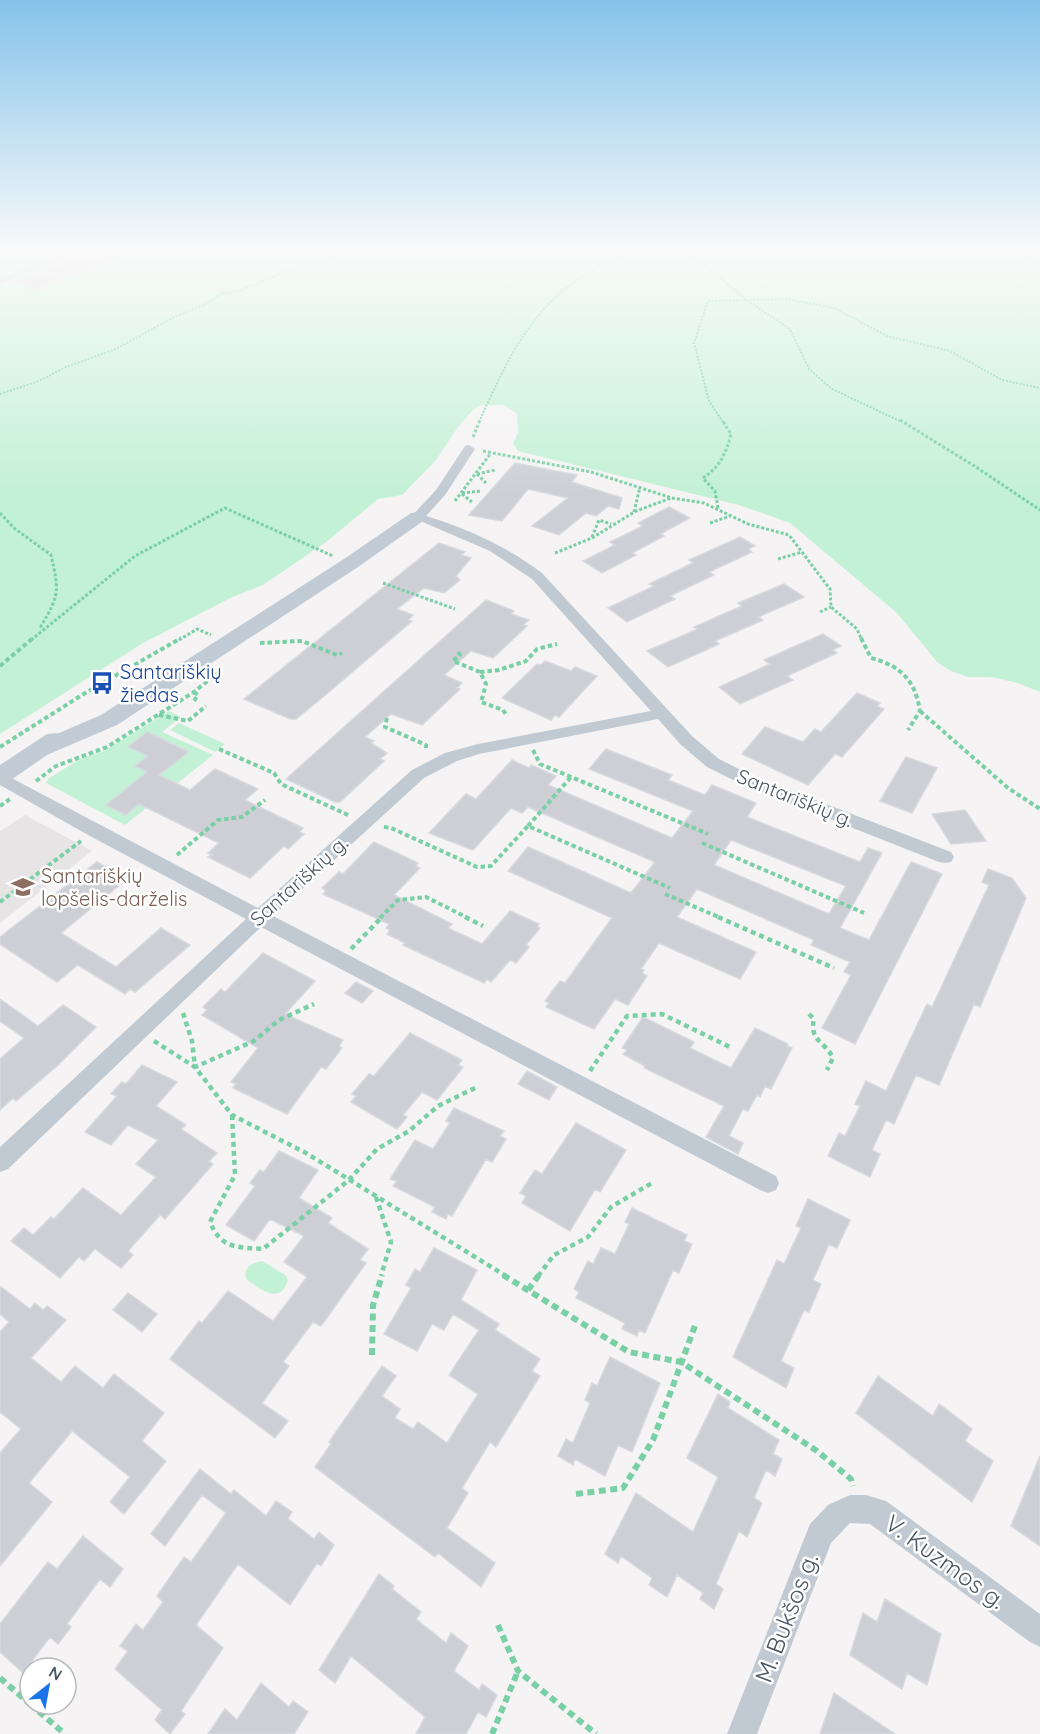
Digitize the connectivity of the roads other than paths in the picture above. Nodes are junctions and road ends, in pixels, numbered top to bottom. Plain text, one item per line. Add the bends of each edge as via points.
1 (470, 449) road end
2 (417, 517) junction
3 (293, 600) junction
4 (660, 714) junction
5 (42, 749) junction
6 (0, 777) edge
7 (945, 857) dead end
8 (259, 918) junction
9 (0, 1162) edge
10 (768, 1183) dead end
11 (852, 1508) joint
12 (1040, 1632) edge
13 (742, 1734) edge

1 - 2 street via 441,492
2 - 3 main road
2 - 4 street, Santariškių g. via 468,534 516,558 537,576
3 - 5 main road via 216,637
3 - 5 main road via 109,720
4 - 7 street, Santariškių g. via 700,753 726,770
4 - 8 street, Santariškių g. via 478,749 435,764 363,822
5 - 6 main road
6 - 8 street
8 - 9 street, Santariškių g.
8 - 10 street
11 - 12 street, V. Kuzmos g. via 876,1511 896,1524
11 - 13 street, M. Bukšos g. via 832,1518 820,1534

